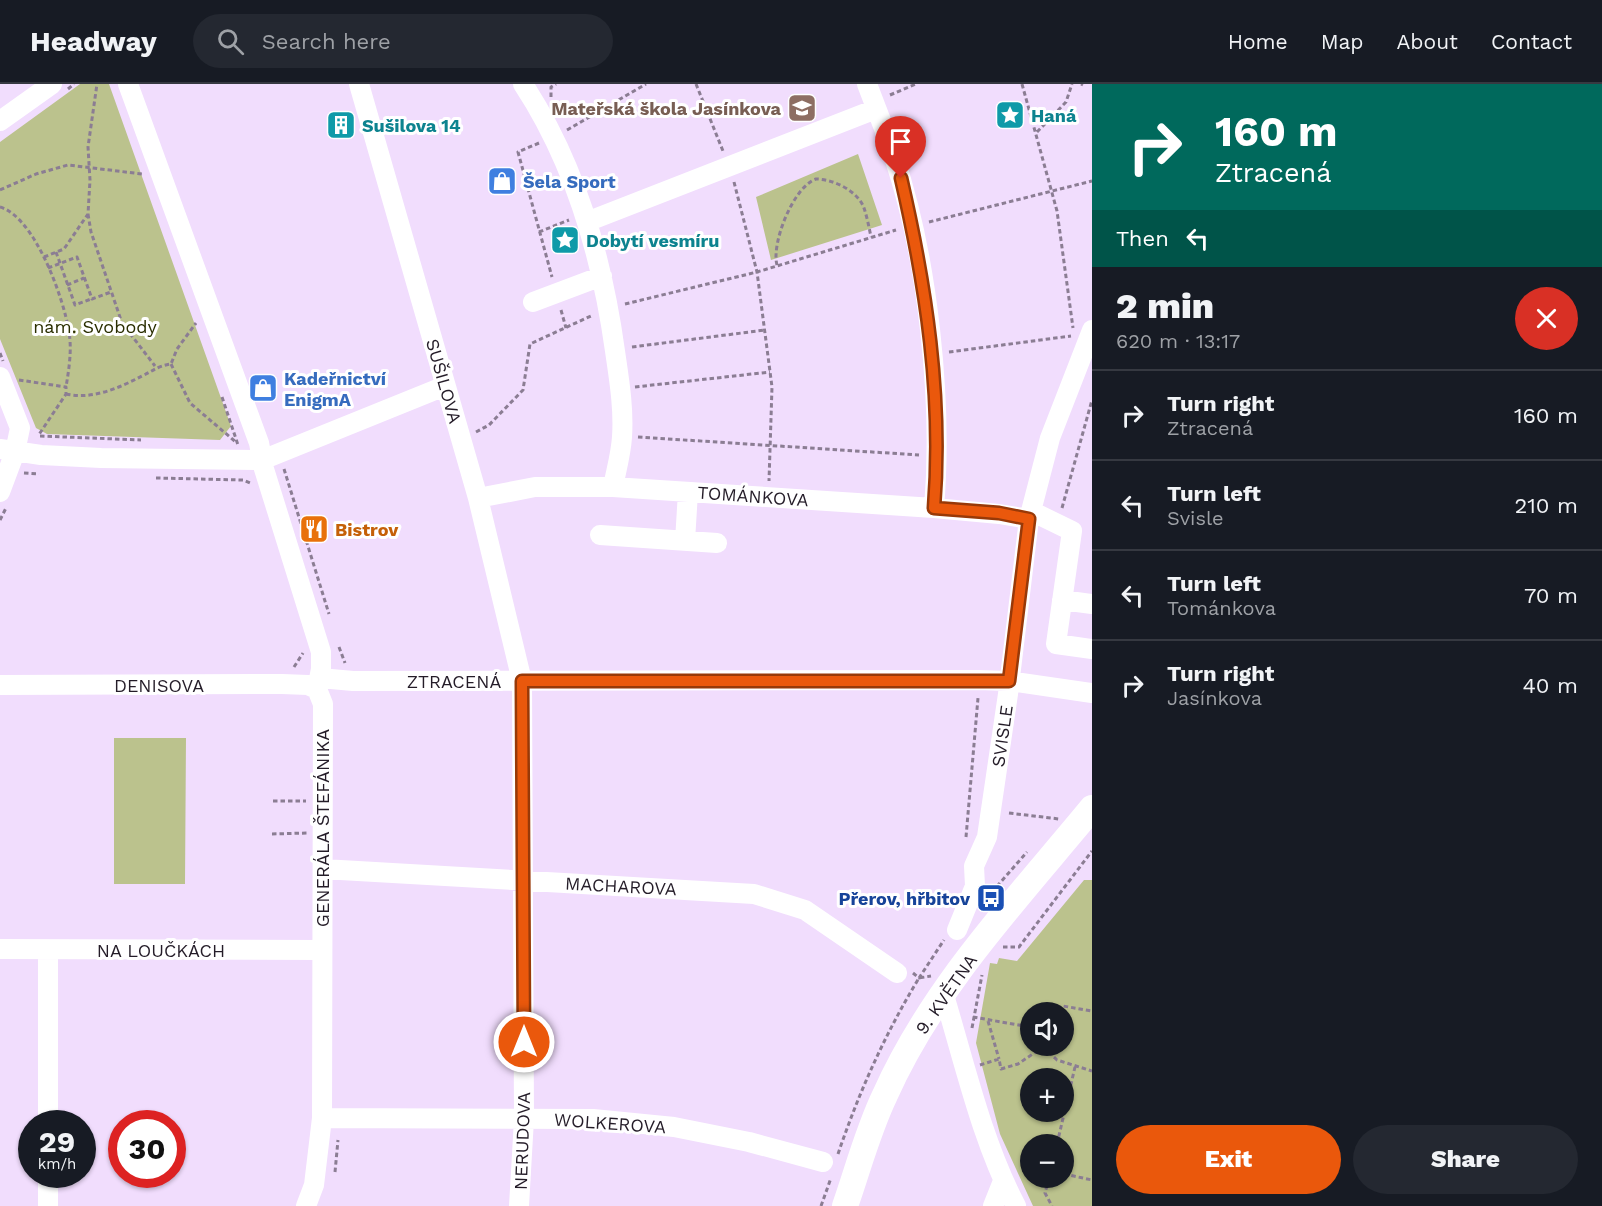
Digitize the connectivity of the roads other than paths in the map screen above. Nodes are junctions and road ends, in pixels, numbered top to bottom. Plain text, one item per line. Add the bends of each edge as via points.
1 (52, 84) edge
2 (128, 84) edge
3 (359, 84) edge
4 (523, 84) edge
5 (867, 84) edge
6 (880, 103) junction
7 (0, 121) edge
8 (589, 221) junction
9 (602, 276) junction
10 (534, 302) dead end
11 (1083, 333) edge
12 (5, 378) edge
13 (445, 386) junction
14 (7, 450) edge
15 (262, 460) junction
16 (613, 487) junction
17 (688, 492) junction
18 (4, 498) edge
19 (478, 498) junction
20 (934, 508) junction
21 (1030, 515) junction
22 (600, 535) dead end
23 (685, 541) junction
24 (717, 543) dead end
25 (1062, 600) junction
26 (1092, 604) edge
27 (1092, 649) edge
28 (522, 681) junction
29 (1009, 681) junction
30 (318, 684) junction
31 (0, 685) edge
32 (1092, 693) edge
33 (1092, 808) edge
34 (323, 869) junction
35 (524, 880) junction
36 (952, 933) road end
37 (0, 949) edge
38 (48, 950) junction
39 (322, 950) junction
40 (904, 972) road end
41 (944, 995) junction
42 (48, 1110) edge
43 (322, 1118) junction
44 (524, 1119) junction
45 (823, 1162) dead end
46 (1003, 1180) junction
47 (48, 1188) edge
48 (48, 1206) edge
49 (306, 1206) edge
50 (519, 1206) edge
51 (845, 1206) edge
52 (993, 1206) edge
53 (1016, 1206) edge

1 - 7 street
2 - 15 street
3 - 13 street, SUŠILOVA
4 - 8 street via 538,107
5 - 6 street
6 - 8 street
6 - 20 street via 909,215 930,342 937,431
8 - 9 street
9 - 10 street
9 - 16 street via 621,393 622,438
11 - 21 street, SVISLE
12 - 14 street via 20,424
13 - 15 street
13 - 19 street, SUŠILOVA
14 - 15 street via 100,458
14 - 18 street
15 - 30 street, GENERÁLA ŠTEFÁNIKA via 321,652
16 - 17 street, TOMÁNKOVA
16 - 19 street, TOMÁNKOVA via 535,488
17 - 20 street, TOMÁNKOVA
17 - 23 street
19 - 28 street, SUŠILOVA
20 - 21 street, TOMÁNKOVA
21 - 25 street, TOMÁNKOVA via 1072,531
21 - 29 street, SVISLE
22 - 23 street
23 - 24 street
25 - 26 street
25 - 27 street via 1056,644
28 - 29 street, ZTRACENÁ
28 - 30 street, ZTRACENÁ
28 - 35 street, NERUDOVA
29 - 32 street, ZTRACENÁ
29 - 36 street, SVISLE via 987,837 974,866 975,886
30 - 31 street, DENISOVA
30 - 34 street, GENERÁLA ŠTEFÁNIKA via 322,704
33 - 41 main road, 9. KVĚTNA
34 - 35 street, MACHAROVA
34 - 39 street, GENERÁLA ŠTEFÁNIKA
35 - 40 street, MACHAROVA via 754,894 805,910
35 - 44 street, NERUDOVA
37 - 38 street, NA LOUČKÁCH
38 - 39 street, NA LOUČKÁCH
38 - 42 street
39 - 43 street, GENERÁLA ŠTEFÁNIKA
41 - 46 street
41 - 51 main road, 9. KVĚTNA via 884,1095
43 - 44 street, WOLKEROVA
43 - 49 street, GENERÁLA ŠTEFÁNIKA via 314,1185
44 - 45 street, WOLKEROVA via 593,1119 674,1127
44 - 50 street, NERUDOVA
46 - 52 street
46 - 53 street
47 - 48 street

